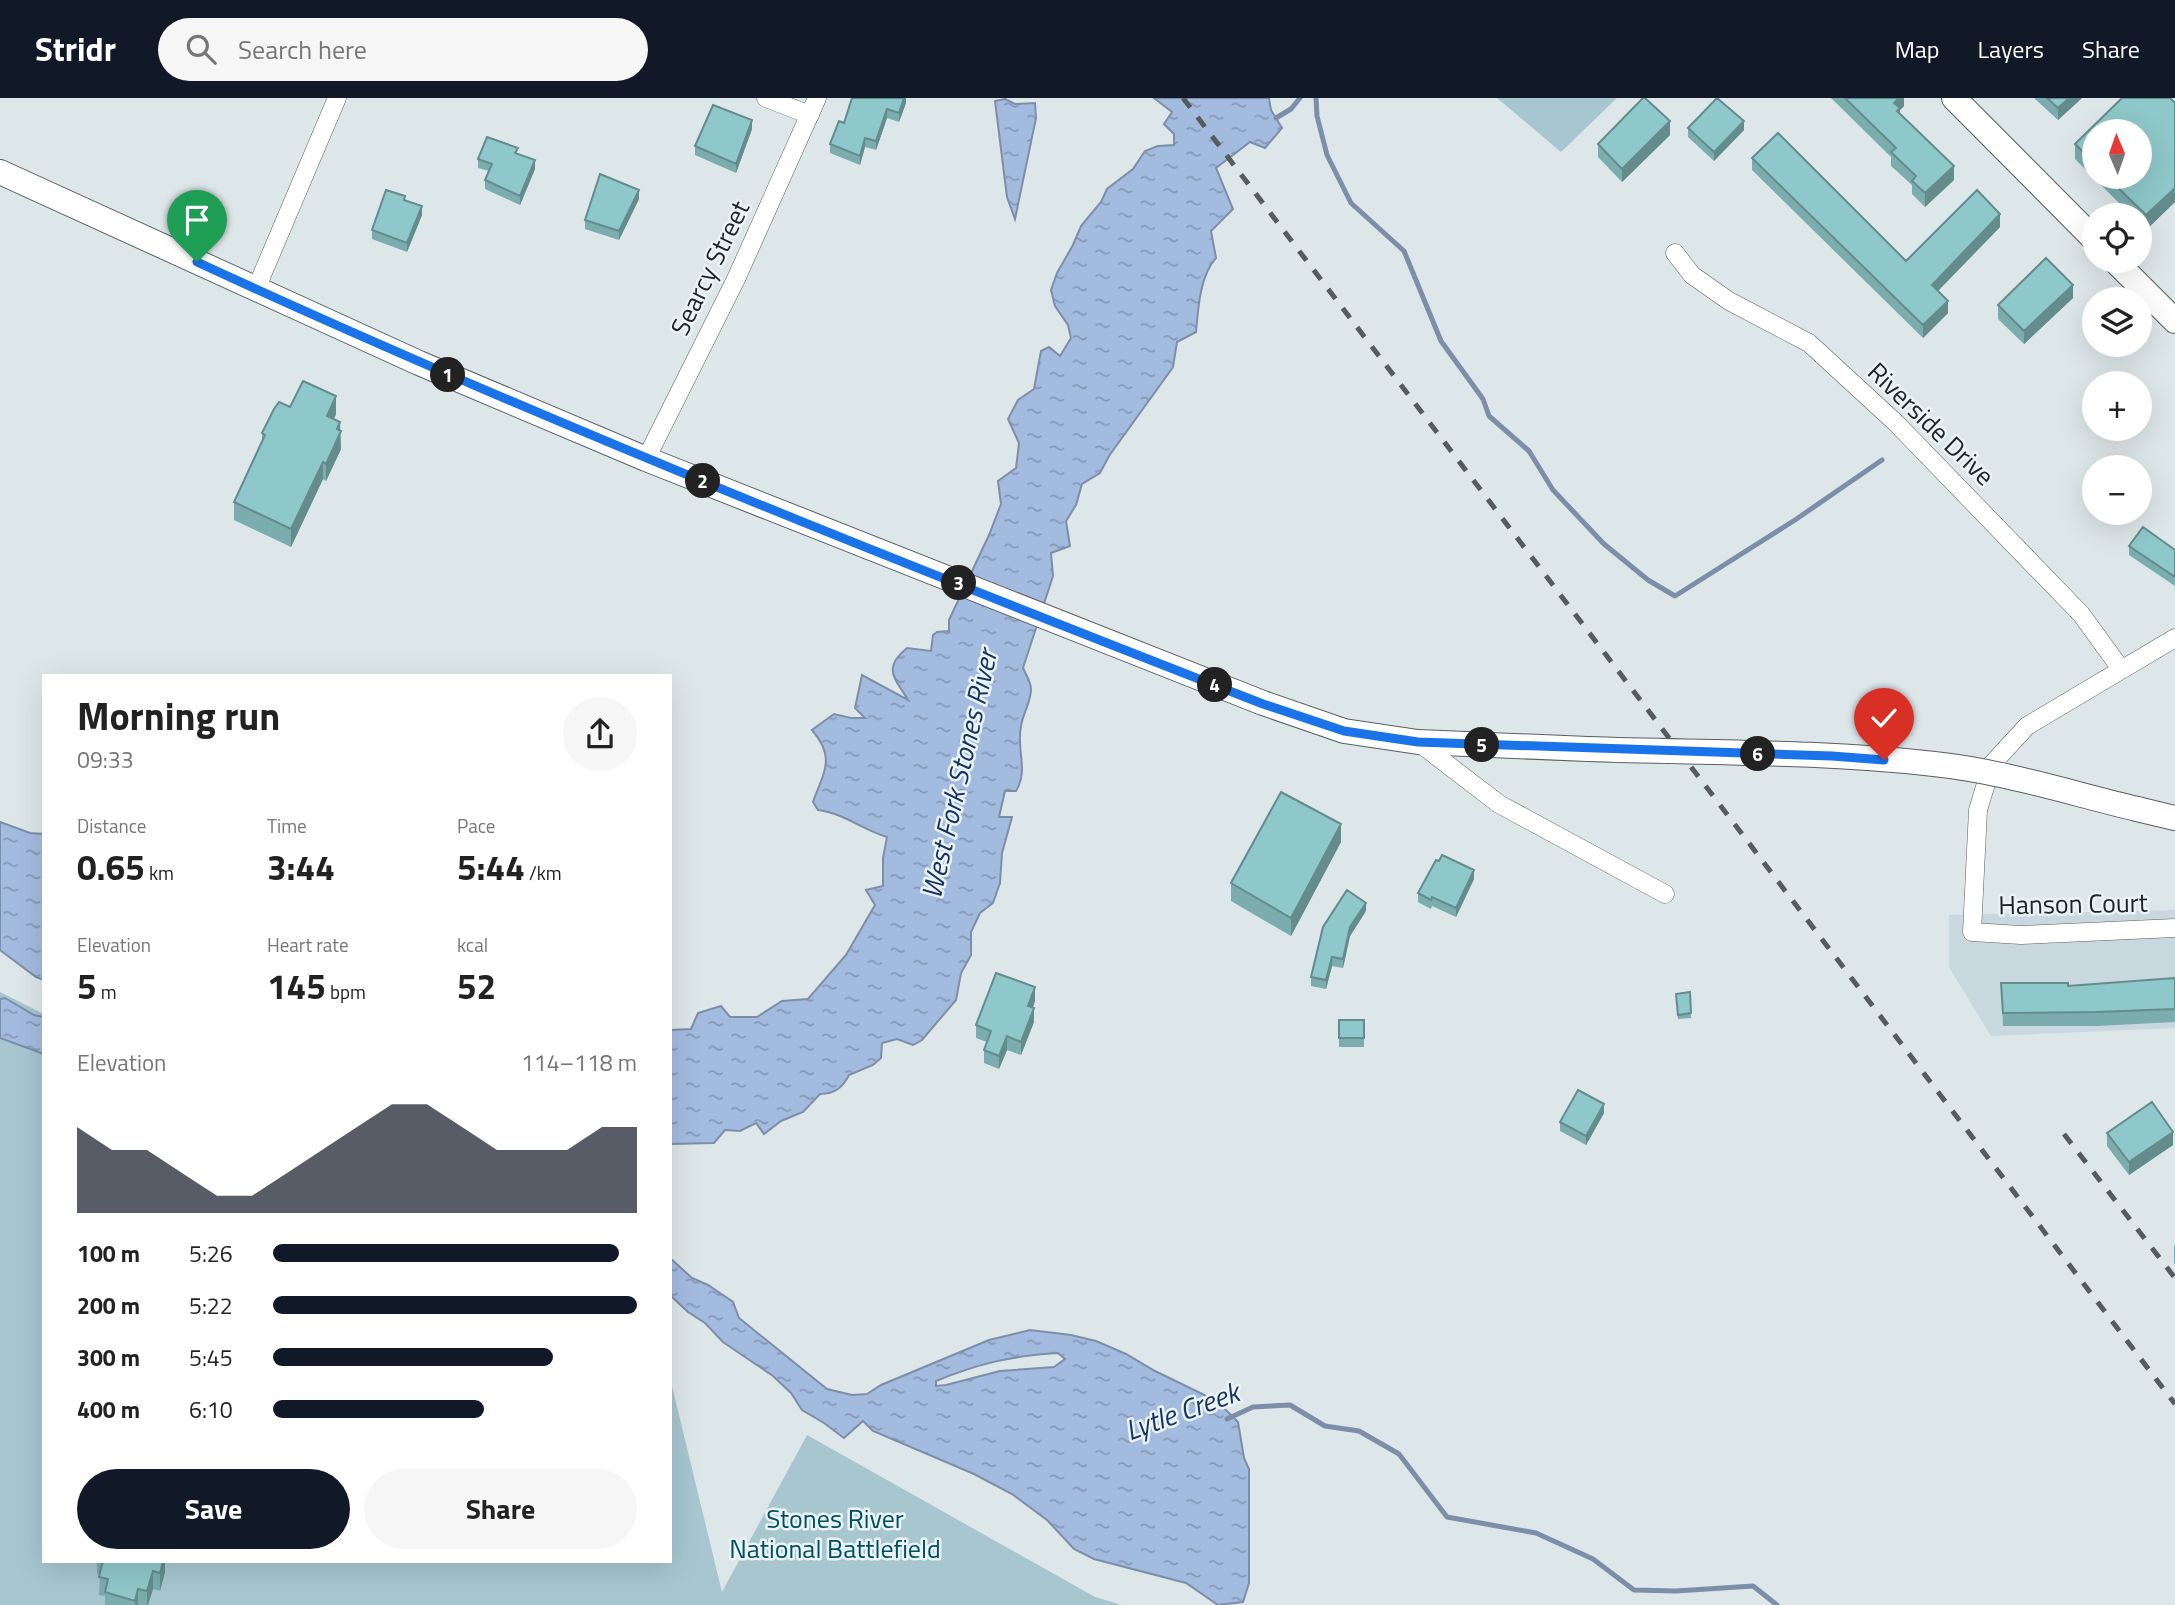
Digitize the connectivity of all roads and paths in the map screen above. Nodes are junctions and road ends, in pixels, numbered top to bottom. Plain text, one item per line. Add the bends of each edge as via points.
1 (337, 98) edge
2 (766, 98) edge
3 (817, 98) edge
4 (1954, 98) edge
5 (810, 115) junction
6 (0, 172) edge
7 (2082, 227) edge
8 (1675, 253) dead end
9 (2127, 273) edge
10 (256, 289) junction
11 (2175, 321) edge
12 (646, 459) junction
13 (2175, 638) edge
14 (2121, 669) junction
15 (1418, 742) junction
16 (2175, 818) edge
17 (1665, 894) dead end
18 (2175, 928) edge

1 - 10 street
2 - 5 street
3 - 5 street, Searcy Street
4 - 7 main road
5 - 12 street, Searcy Street via 736,279
6 - 10 main road
8 - 14 street, Riverside Drive via 1692,275 1729,300 1809,343 1896,423 2081,614
9 - 11 main road
10 - 12 main road
12 - 15 main road via 1263,704 1344,731
13 - 14 street
14 - 18 street, Hanson Court via 2027,726 1992,764 1978,810 1972,932 2021,935
15 - 16 main road, bridge via 1832,756 1936,764
15 - 17 street via 1499,804

